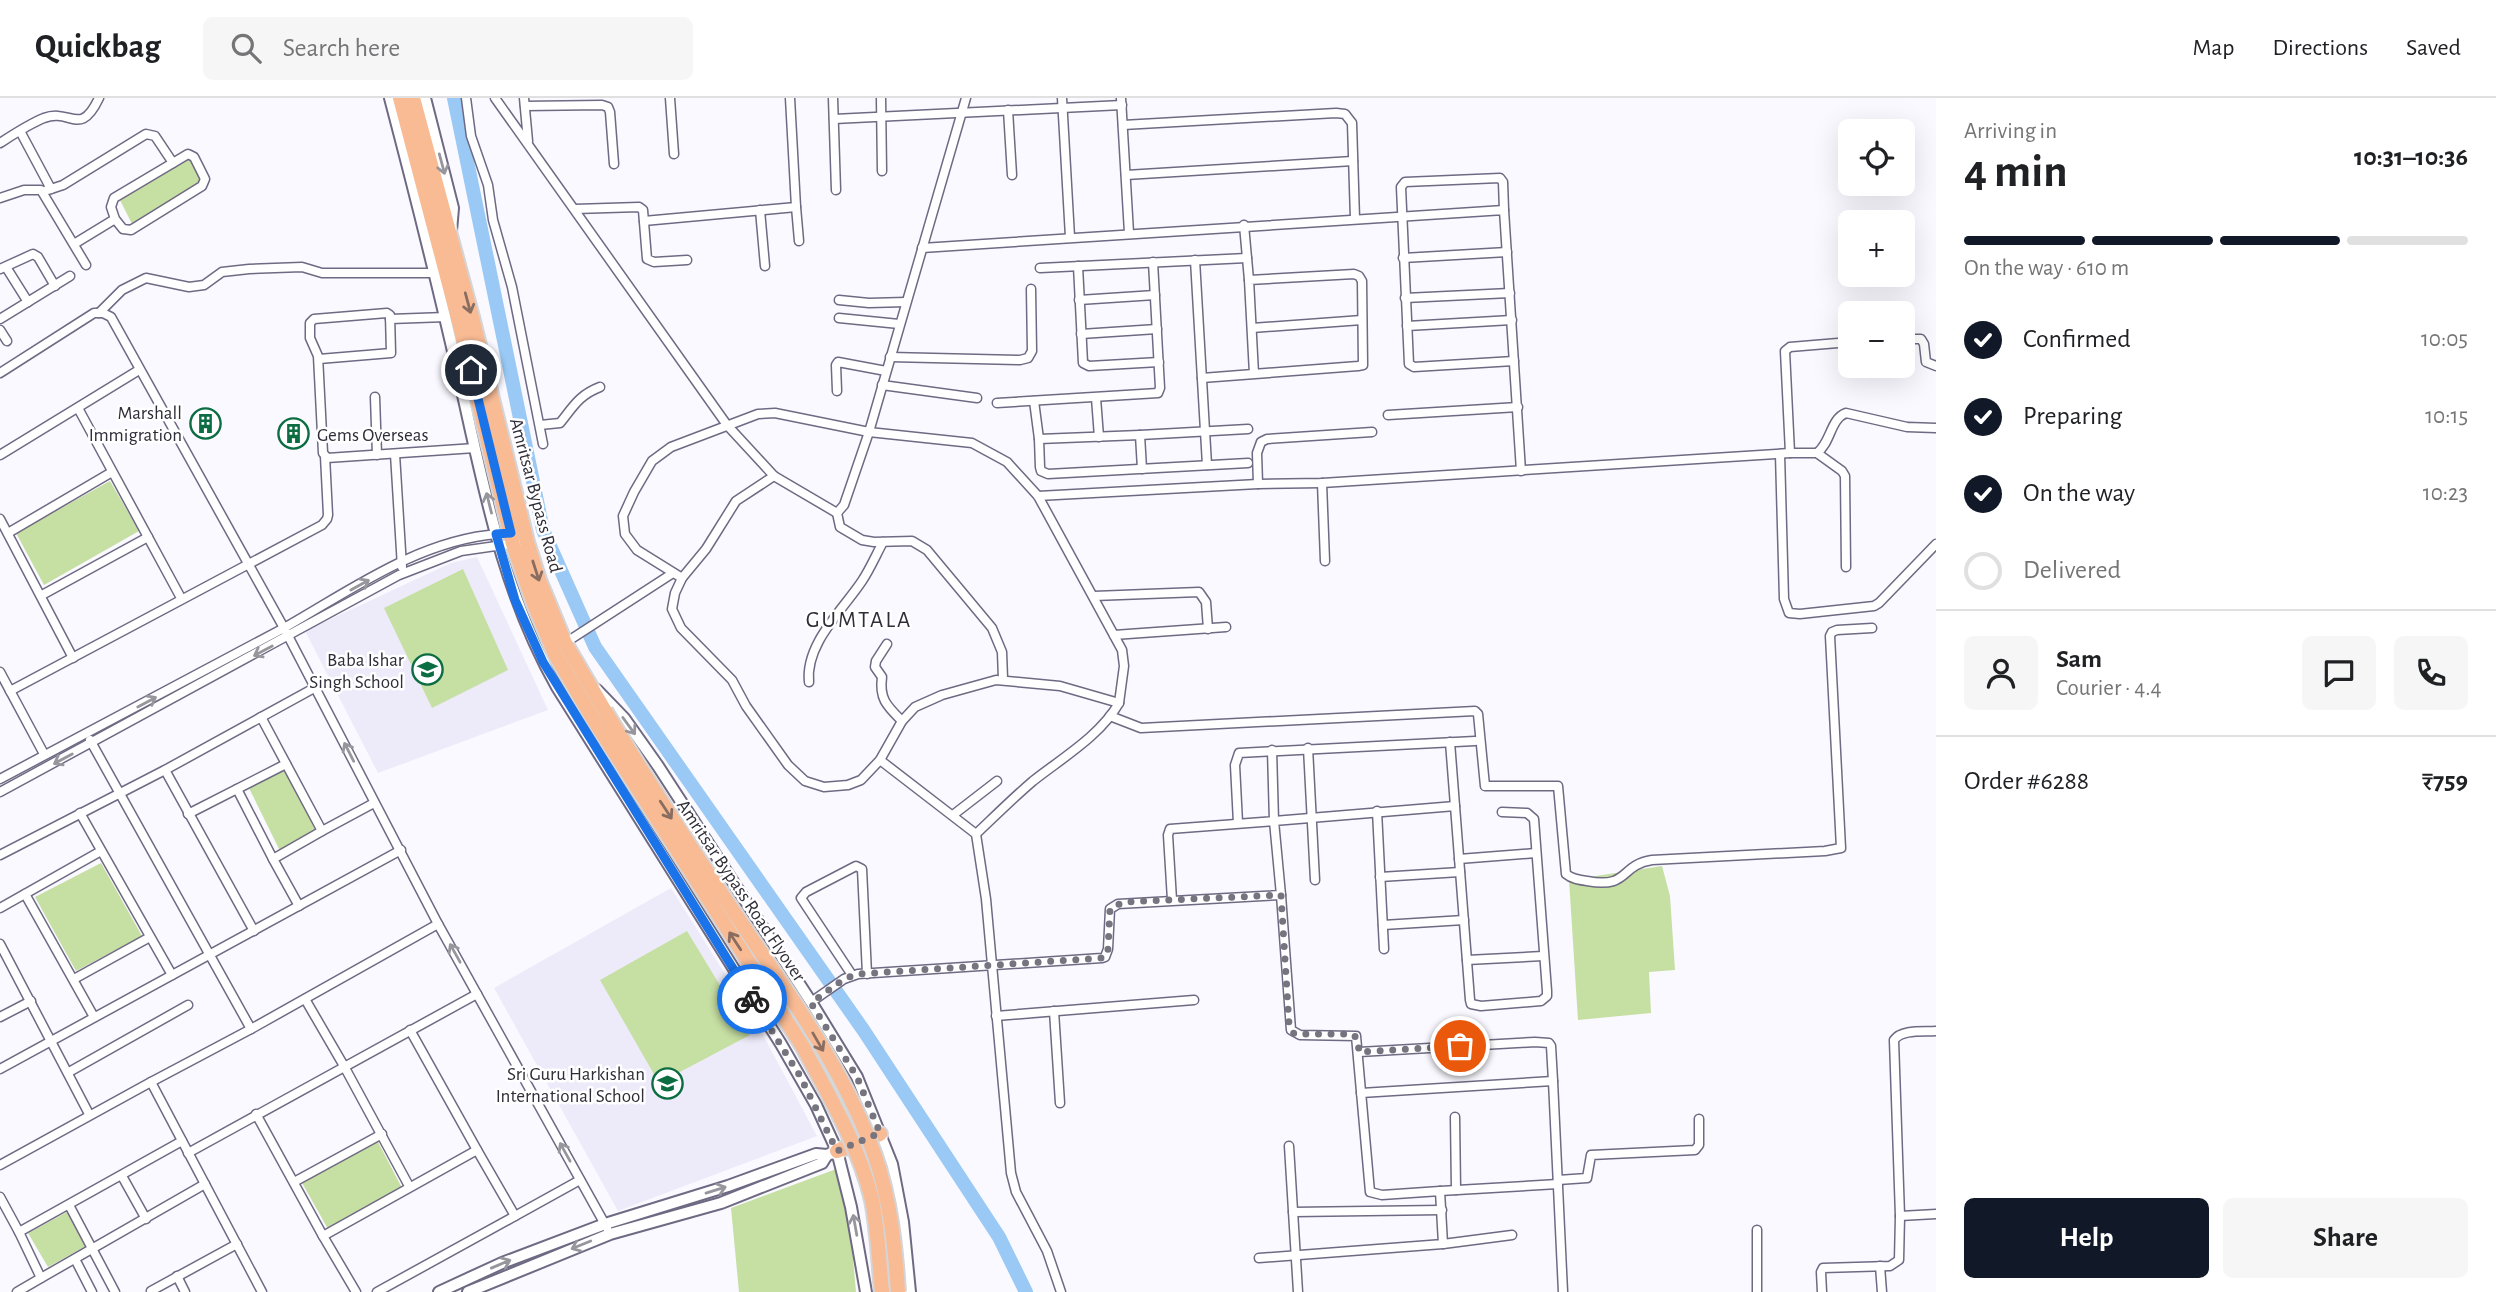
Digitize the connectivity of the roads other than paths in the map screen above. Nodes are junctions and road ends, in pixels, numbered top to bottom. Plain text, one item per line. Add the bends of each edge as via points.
1 (99, 98) edge
2 (390, 98) edge
3 (400, 98) edge
4 (413, 98) edge
5 (425, 98) edge
6 (466, 98) edge
7 (495, 98) edge
8 (670, 98) edge
9 (790, 98) edge
10 (833, 98) edge
11 (881, 98) edge
12 (966, 98) edge
13 (1121, 101) edge
14 (524, 102) edge
15 (1062, 103) edge
16 (1008, 110) junction
17 (962, 112) junction
18 (881, 117) junction
19 (834, 118) junction
20 (1124, 125) junction
21 (20, 131) junction
22 (0, 143) edge
23 (528, 144) junction
24 (674, 154) dead end
25 (1353, 161) junction
26 (173, 163) junction
27 (614, 164) dead end
28 (882, 171) dead end
29 (1012, 175) dead end
30 (1126, 175) junction
31 (51, 189) junction
32 (41, 190) junction
33 (836, 190) dead end
34 (0, 198) edge
35 (796, 207) junction
36 (575, 209) junction
37 (760, 210) junction
38 (1504, 210) junction
39 (1401, 216) junction
40 (115, 219) junction
41 (1355, 219) junction
42 (644, 221) junction
43 (1244, 225) junction
44 (1129, 233) junction
45 (450, 237) junction
46 (1070, 237) junction
47 (799, 241) dead end
48 (74, 244) junction
49 (922, 248) junction
50 (434, 251) junction
51 (1507, 252) junction
52 (1247, 258) junction
53 (1403, 258) junction
54 (687, 260) dead end
55 (1195, 260) junction
56 (1153, 262) junction
57 (86, 265) dead end
58 (765, 266) dead end
59 (1078, 266) junction
60 (3, 268) edge
61 (1040, 268) dead end
62 (435, 273) junction
63 (70, 276) dead end
64 (1249, 280) junction
65 (55, 285) junction
66 (1031, 289) dead end
67 (1510, 293) junction
68 (1155, 295) junction
69 (1405, 298) junction
70 (839, 300) dead end
71 (1079, 300) junction
72 (28, 302) junction
73 (906, 302) junction
74 (99, 313) junction
75 (446, 317) junction
76 (0, 318) edge
77 (839, 318) dead end
78 (390, 319) junction
79 (1362, 320) junction
80 (1512, 320) junction
81 (899, 324) junction
82 (1407, 326) junction
83 (1252, 328) junction
84 (1157, 329) junction
85 (0, 330) edge
86 (1081, 334) junction
87 (1915, 339) edge
88 (6, 341) dead end
89 (1838, 343) edge
90 (890, 357) junction
91 (319, 359) junction
92 (1514, 361) junction
93 (1159, 362) junction
94 (1936, 366) edge
95 (139, 370) junction
96 (886, 371) junction
97 (0, 373) edge
98 (1254, 374) junction
99 (1202, 378) junction
100 (882, 385) junction
101 (600, 387) dead end
102 (837, 391) dead end
103 (375, 397) dead end
104 (977, 398) dead end
105 (1096, 398) junction
106 (1034, 401) junction
107 (997, 403) dead end
108 (1518, 407) junction
109 (78, 408) junction
110 (1388, 415) dead end
111 (540, 425) junction
112 (727, 425) junction
113 (1936, 428) edge
114 (1248, 429) dead end
115 (1205, 430) junction
116 (869, 432) junction
117 (1372, 432) dead end
118 (1140, 435) junction
119 (1099, 437) junction
120 (1039, 439) junction
121 (543, 444) dead end
122 (475, 448) junction
123 (1818, 453) junction
124 (395, 454) junction
125 (1785, 454) junction
126 (0, 455) edge
127 (377, 455) junction
128 (325, 456) junction
129 (1248, 463) dead end
130 (1207, 465) junction
131 (1142, 469) junction
132 (1521, 471) junction
133 (112, 472) junction
134 (774, 475) junction
135 (1322, 483) junction
136 (1258, 484) junction
137 (1038, 496) junction
138 (837, 513) junction
139 (0, 519) edge
140 (8, 533) junction
141 (148, 537) junction
142 (512, 539) junction
143 (883, 542) junction
144 (1936, 544) edge
145 (1325, 561) dead end
146 (401, 562) junction
147 (246, 564) junction
148 (1846, 567) dead end
149 (403, 573) junction
150 (673, 573) junction
151 (682, 578) junction
152 (41, 595) junction
153 (1094, 596) junction
154 (181, 598) junction
155 (1226, 627) dead end
156 (284, 628) junction
157 (1872, 628) dead end
158 (1208, 629) junction
159 (1114, 635) junction
160 (289, 637) junction
161 (565, 643) junction
162 (887, 644) dead end
163 (73, 657) junction
164 (0, 672) edge
165 (577, 679) junction
166 (1003, 680) junction
167 (809, 682) dead end
168 (316, 687) junction
169 (10, 691) junction
170 (1119, 703) junction
171 (598, 714) junction
172 (1110, 716) junction
173 (261, 717) junction
174 (902, 721) junction
175 (87, 734) junction
176 (1475, 741) dead end
177 (1450, 742) junction
178 (92, 743) junction
179 (1308, 748) junction
180 (1272, 750) junction
181 (44, 754) junction
182 (880, 760) junction
183 (286, 764) junction
184 (165, 770) junction
185 (0, 779) edge
186 (997, 781) dead end
187 (237, 789) junction
188 (0, 792) edge
189 (119, 793) junction
190 (374, 803) junction
191 (1455, 806) junction
192 (1377, 811) junction
193 (1502, 812) dead end
194 (80, 813) junction
195 (188, 814) junction
196 (953, 815) junction
197 (1311, 816) junction
198 (1274, 821) junction
199 (1238, 823) junction
200 (322, 831) junction
201 (976, 834) junction
202 (101, 850) junction
203 (401, 850) junction
204 (1536, 853) junction
205 (0, 855) edge
206 (273, 859) junction
207 (1459, 859) junction
208 (1460, 872) junction
209 (1380, 877) junction
210 (1315, 880) dead end
211 (26, 894) junction
212 (1281, 895) junction
213 (1172, 900) junction
214 (299, 906) junction
215 (0, 908) edge
216 (1464, 920) junction
217 (438, 924) junction
218 (1383, 925) junction
219 (254, 931) junction
220 (150, 937) junction
221 (0, 944) edge
222 (1384, 949) dead end
223 (210, 956) junction
224 (1543, 956) junction
225 (1467, 960) junction
226 (991, 967) junction
227 (867, 974) junction
228 (172, 975) junction
229 (848, 977) junction
230 (74, 979) junction
231 (477, 993) junction
232 (305, 999) junction
233 (1194, 1000) dead end
234 (31, 1001) junction
235 (811, 1003) junction
236 (188, 1005) dead end
237 (1054, 1012) junction
238 (996, 1016) junction
239 (0, 1017) edge
240 (94, 1017) junction
241 (251, 1029) junction
242 (410, 1030) junction
243 (1936, 1031) edge
244 (52, 1041) junction
245 (1359, 1052) junction
246 (344, 1066) junction
247 (0, 1069) edge
248 (69, 1072) junction
249 (1553, 1081) junction
250 (150, 1082) junction
251 (1361, 1093) junction
252 (1060, 1103) dead end
253 (89, 1114) junction
254 (256, 1114) junction
255 (1455, 1117) dead end
256 (1699, 1119) dead end
257 (880, 1133) junction
258 (382, 1134) junction
259 (181, 1141) junction
260 (1289, 1146) dead end
261 (477, 1150) junction
262 (188, 1153) junction
263 (832, 1153) junction
264 (0, 1165) edge
265 (122, 1176) junction
266 (580, 1180) junction
267 (294, 1182) junction
268 (1558, 1182) junction
269 (205, 1184) junction
270 (409, 1186) junction
271 (1456, 1190) junction
272 (1440, 1191) junction
273 (0, 1197) edge
274 (69, 1205) junction
275 (1442, 1210) junction
276 (1293, 1212) junction
277 (1936, 1214) edge
278 (515, 1216) junction
279 (1900, 1216) junction
280 (146, 1219) junction
281 (607, 1229) junction
282 (1757, 1230) dead end
283 (19, 1232) junction
284 (1511, 1235) dead end
285 (323, 1236) junction
286 (237, 1244) junction
287 (1443, 1244) junction
288 (92, 1249) junction
289 (1296, 1257) junction
290 (1259, 1258) dead end
291 (75, 1259) junction
292 (1880, 1266) junction
293 (177, 1276) junction
294 (41, 1278) junction
295 (151, 1291) edge
296 (17, 1292) edge
297 (92, 1292) edge
298 (116, 1292) edge
299 (185, 1292) edge
300 (262, 1292) edge
301 (356, 1292) edge
302 (377, 1292) edge
303 (439, 1292) edge
304 (468, 1292) edge
305 (866, 1292) edge
306 (882, 1292) edge
307 (898, 1292) edge
308 (910, 1292) edge
309 (1061, 1292) edge
310 (1298, 1292) edge
311 (1563, 1292) edge
312 (1757, 1292) edge
313 (1822, 1292) edge
314 (1882, 1292) edge

1 - 21 street via 86,118 47,117
2 - 50 street
3 - 50 highway, Amritsar Bypass Road via 432,221
4 - 45 highway, Amritsar Bypass Road
5 -> 45 street via 453,208
6 - 111 street via 471,136 488,185
7 - 23 street
8 - 24 street
9 - 35 street
10 - 19 street
11 - 18 street
12 - 17 street
13 - 15 street
13 - 20 street
14 - 23 street
14 - 27 street via 608,107
15 - 16 street
15 - 46 street
16 - 17 street
16 - 29 street
17 - 18 street
17 - 49 street
18 - 19 street
18 - 28 street
19 - 33 street
20 - 25 street via 1341,113 1352,123
20 - 30 street
21 - 22 street
21 - 31 street
23 - 36 street
25 - 30 street
25 - 41 street
26 - 31 street via 155,135 146,134
26 - 40 street via 114,198
26 - 40 street via 188,154 193,156 204,185 131,230 123,229
30 - 44 street
31 - 32 street
32 - 34 street
32 - 48 street
35 - 37 street
35 - 47 street
36 - 42 street via 636,206 643,210
36 - 112 street
37 - 42 street
37 - 58 street
38 - 39 street
38 - 39 street via 1500,178 1405,182
38 - 51 street
39 - 41 street
39 - 53 street
40 - 48 street
41 - 43 street
42 - 54 street via 647,259
43 - 44 street
43 - 52 street
44 - 46 street
45 -> 142 highway, Amritsar Bypass Road
46 - 49 street
48 - 57 street
49 - 73 street
50 - 62 street
50 - 142 highway, Amritsar Bypass Road via 459,322
51 - 53 street
51 - 67 street
52 - 55 street
52 - 64 street
53 - 69 street
55 - 56 street
55 - 99 street
56 - 59 street
56 - 68 street
59 - 61 street
59 - 71 street
60 - 65 street via 28,254 36,255
60 - 72 street
62 - 74 street via 249,269 222,272 204,285 189,287 146,278 121,290
62 - 75 street
63 - 65 street
64 - 79 street via 1357,275 1362,281
64 - 83 street
65 - 72 street
66 - 90 street via 1032,351 1028,358
67 - 69 street
67 - 80 street
68 - 71 street
68 - 84 street
69 - 82 street
70 - 73 street
71 - 86 street
72 - 76 street
73 - 81 street
74 - 95 street via 111,317
74 - 97 street
75 - 78 street
75 - 122 street
77 - 81 street
78 - 91 street via 391,353
78 - 91 street via 387,313 312,320 310,338
79 - 83 street
79 - 98 street via 1362,366
80 - 82 street
80 - 92 street
81 - 90 street
82 - 92 street via 1412,366
83 - 98 street
84 - 86 street
84 - 93 street
85 - 88 street
86 - 93 street via 1082,361 1087,366
87 - 94 street via 1924,344 1926,362
89 - 125 street via 1785,351
90 - 96 street
91 - 128 street
92 - 108 street
93 - 105 street via 1158,393
95 - 109 street
95 - 147 street
96 - 100 street
96 - 102 street via 838,362
98 - 99 street
99 - 115 street
100 - 104 street
100 - 116 street
101 - 111 street via 576,400 561,424
103 - 127 street
105 - 106 street
105 - 119 street
106 - 107 street
106 - 120 street
108 - 110 street
108 - 132 street
109 - 126 street
109 - 133 street
111 - 121 street
112 - 116 street via 775,413
112 - 134 street
112 - 150 street via 657,456 623,516 631,545
113 - 123 street via 1907,427 1843,413
114 - 115 street
115 - 118 street
115 - 130 street
116 - 137 street via 972,443 1007,462
116 - 138 street via 844,505
117 - 136 street via 1267,439 1257,453
118 - 119 street
118 - 131 street
119 - 120 street
120 - 131 street via 1044,473
122 - 124 street
142 -> 122 street
123 - 125 street
123 - 148 street via 1845,476
124 - 127 street
124 - 146 street
125 - 132 street
125 - 144 street via 1784,599 1789,613 1874,606
127 - 128 street
128 - 147 street via 325,522
129 - 130 street
130 - 131 street
132 - 135 street
133 - 140 street
133 - 141 street
134 - 138 street
134 - 151 street via 736,501
135 - 136 street
135 - 145 street
136 - 137 street
137 - 153 street
138 - 143 street via 840,527 853,536
139 - 140 street
140 - 152 street
141 - 152 street
141 - 154 street
142 - 146 street via 450,542
142 - 149 street via 461,551
142 -> 161 highway, Amritsar Bypass Road via 539,580
142 - 165 highway, Amritsar Bypass Road via 544,629
142 - 263 street via 515,600 543,662 800,1076
143 - 166 street via 912,541 937,561 992,628 1002,652
143 - 167 street via 811,658
146 - 149 street
156 -> 146 street
147 - 154 street
147 - 156 street
149 - 160 street
150 - 151 street
150 - 161 street
151 - 182 street via 673,601 675,619 732,680 797,775 824,787 848,785 861,780
152 - 163 street
153 - 158 street via 1199,592 1206,602
153 - 159 street
154 - 163 street
155 - 158 street
156 - 160 street
175 -> 156 street
157 - 172 street via 1837,630 1830,636 1840,850 1652,860 1638,863 1609,883 1566,874 1558,786 1485,786 1475,711 1141,728
158 - 159 street
159 - 170 street via 1124,654
160 - 168 street
160 -> 178 street
161 - 165 highway, Amritsar Bypass Road
162 - 174 street via 875,667 882,677 884,699
163 - 169 street
164 - 169 street
165 - 171 highway, Amritsar Bypass Road Flyover
165 -> 235 street via 624,718
166 - 170 street via 1060,686
166 - 174 street via 928,700 915,706
168 - 173 street
190 -> 168 street
169 - 181 street
170 - 172 street
306 -> 171 highway, Amritsar Bypass Road Flyover, bridge via 872,1201 831,1098
171 -> 307 highway, Amritsar Bypass Road Flyover, bridge via 800,1012 853,1105 883,1183
172 - 201 street
173 - 183 street
173 - 184 street
174 - 182 street
175 - 178 street
175 - 181 street
176 - 177 street
177 - 179 street
177 - 191 street
178 -> 188 street
178 - 189 street
179 - 180 street
179 - 197 street
180 - 198 street
180 - 199 street via 1237,755
181 - 185 street
182 - 196 street
183 - 187 street
183 - 200 street
184 - 189 street
184 - 195 street
186 - 196 street
187 - 195 street
187 - 206 street
189 - 194 street
189 - 223 street
190 - 200 street
190 - 203 street
191 - 192 street
191 - 207 street
192 - 197 street
192 - 209 street
193 - 204 street via 1532,816
194 - 202 street
194 - 205 street
195 - 219 street
196 - 201 street
197 - 198 street
197 - 210 street
198 - 199 street
198 - 212 street
199 - 213 street via 1170,829
200 - 206 street
201 - 226 street
202 - 211 street
202 - 220 street
203 - 214 street
203 - 217 street
204 - 207 street
204 - 224 street
206 - 214 street
207 - 208 street
208 - 209 street
208 - 216 street
209 - 218 street
211 - 215 street
211 - 230 street
212 - 213 street
212 - 245 street via 1291,1030 1300,1035 1353,1034
213 - 226 street via 1113,906 1105,957
214 - 219 street
216 - 218 street
216 - 225 street
231 -> 217 street
217 - 232 street
218 - 222 street
219 - 223 street
220 - 228 street
220 - 230 street
221 - 234 street
223 - 228 street
223 - 241 street
224 - 225 street
224 - 225 street via 1544,1000 1481,1006 1471,1004
226 - 227 street
226 - 238 street
227 - 229 street
227 - 229 street via 862,869 856,866 801,898
228 - 240 street
229 - 235 street
230 - 240 street
231 - 242 street
266 -> 231 street
232 - 241 street
232 - 246 street
233 - 237 street
234 - 239 street
234 - 244 street
235 - 257 street via 857,1077
236 - 248 street
237 - 238 street
237 - 252 street
238 - 309 street via 1013,1184 1047,1251
240 - 244 street
241 - 250 street
242 - 246 street
242 - 261 street
243 - 279 street via 1898,1034 1894,1040
244 - 247 street
244 - 248 street
245 - 249 street via 1544,1042 1551,1046
245 - 251 street
246 - 254 street
246 - 258 street
248 - 253 street
249 - 251 street
249 - 268 street
250 - 253 street
250 - 259 street
251 - 272 street via 1370,1192
253 - 264 street
254 - 262 street
254 - 267 street
255 - 271 street
256 - 268 street via 1695,1150 1591,1155 1587,1178
257 - 263 highway
257 - 308 street via 901,1210
258 - 267 street
258 - 270 street
259 - 262 street
259 - 265 street
260 - 276 street
261 - 270 street
261 - 278 street
262 - 269 street
263 - 281 street via 822,1163 720,1203
305 -> 263 street via 852,1207
265 - 274 street
265 - 280 street
266 - 278 street
266 - 281 street
267 - 285 street
268 - 271 street
268 - 311 street
269 - 280 street
269 - 286 street
270 - 285 street
271 - 272 street
272 - 275 street
273 - 283 street
274 - 283 street
274 - 288 street
275 - 276 street
275 - 287 street
276 - 289 street
277 - 279 street
278 - 302 street
279 - 292 street via 1899,1260 1895,1265
280 - 288 street
303 -> 281 street via 502,1263
281 -> 304 street
282 - 312 street
283 - 294 street
284 - 287 street
285 - 301 street
286 - 293 street
286 - 300 street
287 - 289 street
288 - 291 street
288 - 298 street
289 - 290 street
289 - 310 street
291 - 294 street
291 - 297 street
292 - 313 street via 1823,1268
292 - 314 street
293 - 295 street
293 - 299 street
294 - 296 street

